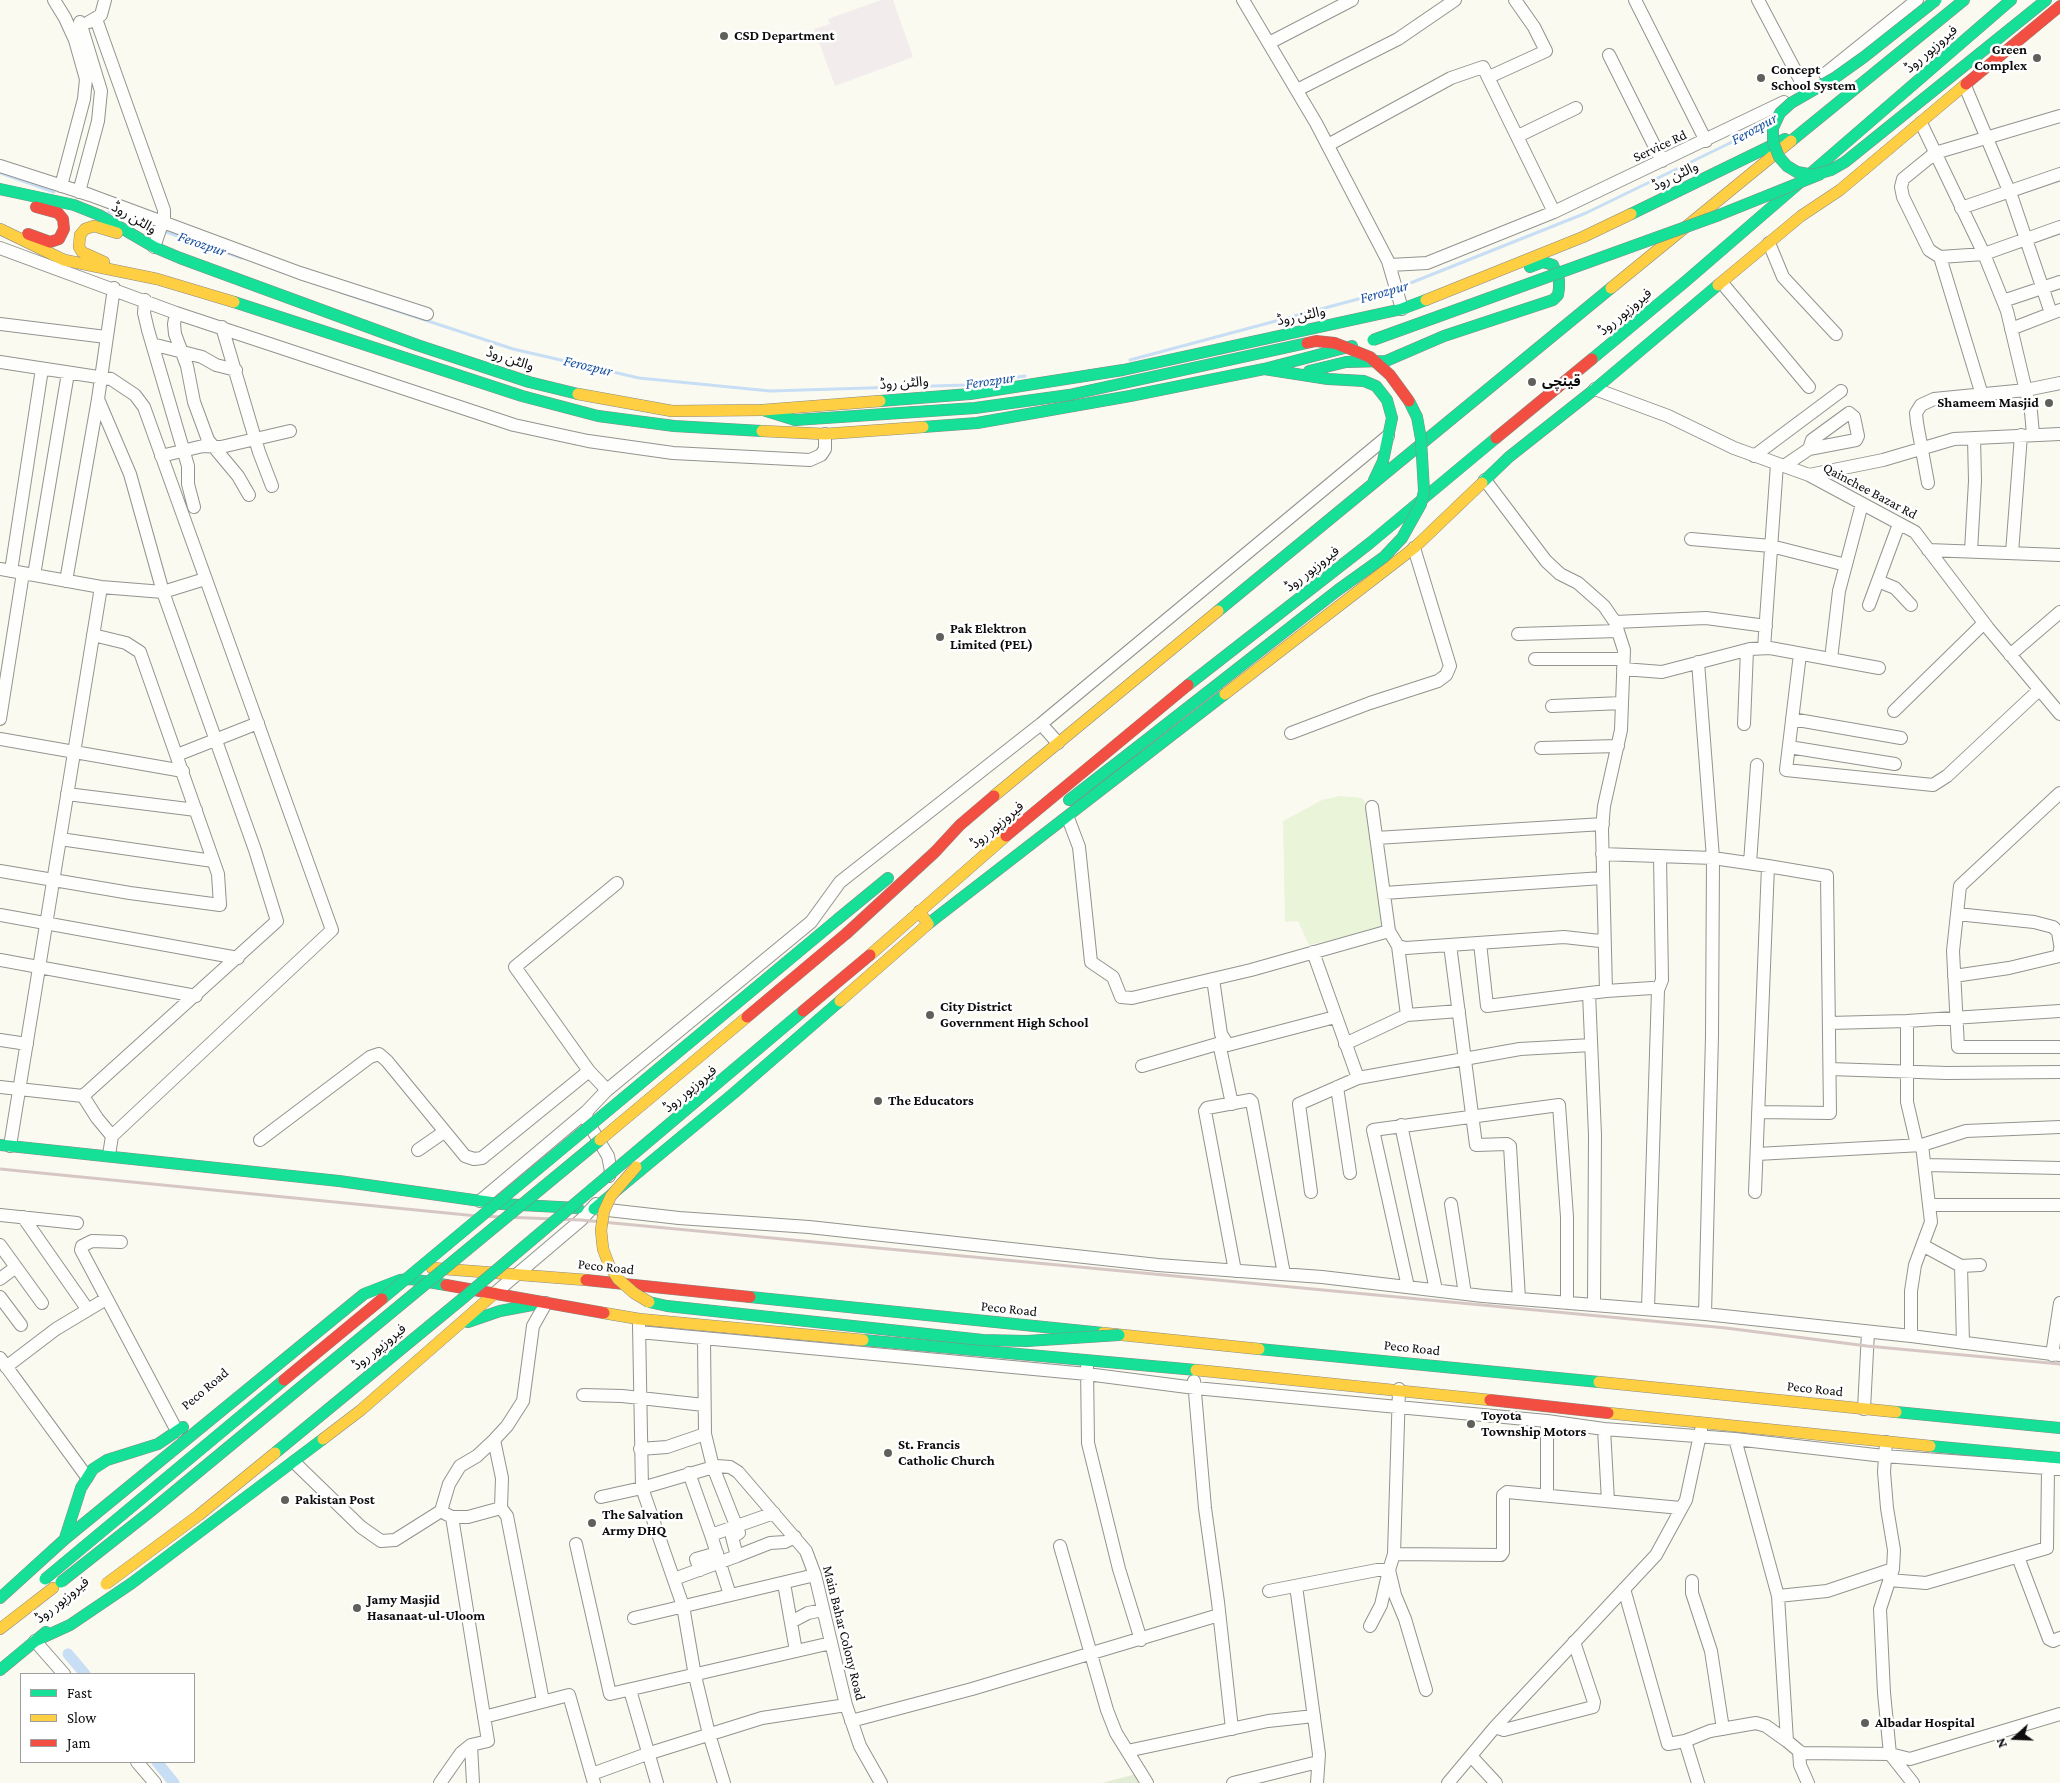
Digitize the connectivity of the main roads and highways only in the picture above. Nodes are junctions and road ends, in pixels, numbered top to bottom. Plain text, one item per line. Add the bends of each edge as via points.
1 (1936, 0) edge
2 (1964, 0) edge
3 (2011, 0) edge
4 (2046, 0) edge
5 (2060, 6) edge
6 (1803, 130) junction
7 (1831, 170) junction
8 (0, 189) edge
9 (0, 196) edge
10 (0, 223) edge
11 (0, 229) edge
12 (154, 247) junction
13 (157, 279) junction
14 (1433, 297) junction
15 (1264, 369) junction
16 (1297, 374) junction
17 (763, 410) junction
18 (1371, 484) junction
19 (960, 825) junction
20 (1012, 831) junction
21 (918, 911) junction
22 (928, 924) junction
23 (712, 1089) junction
24 (5, 1146) edge
25 (393, 1269) dead end
26 (368, 1280) dead end
27 (344, 1294) dead end
28 (495, 1294) junction
29 (546, 1303) junction
30 (455, 1328) junction
31 (1119, 1335) junction
32 (1555, 1392) junction
33 (222, 1395) dead end
34 (2060, 1428) edge
35 (125, 1454) junction
36 (2060, 1458) edge
37 (133, 1484) junction
38 (80, 1494) junction
39 (103, 1509) junction
40 (65, 1539) junction
41 (102, 1587) dead end
42 (0, 1598) edge
43 (84, 1601) dead end
44 (0, 1615) edge
45 (0, 1629) edge
46 (35, 1641) junction
47 (0, 1670) edge

1 - 7 main road, bridge via 1864,57 1790,103 1780,113 1773,128 1778,157 1798,172 1814,175
2 - 6 main road, فیروزپور روڈ
3 - 20 main road, فیروزپور روڈ via 1686,281 1370,543 1212,665
4 - 7 main road via 1846,162
5 - 22 main road via 1840,190 1802,216 1595,389 1508,457 1414,548
6 - 14 main road, والٹن روڈ via 1583,237
6 - 18 main road, فیروزپور روڈ
7 - 15 main road, bridge via 1720,214 1373,340
8 - 12 main road, والٹن روڈ via 87,210
9 - 10 main road via 58,213 63,219 64,229 59,239 50,242
11 - 13 main road via 64,260
12 - 13 main road via 94,226 85,229 78,241 82,252 89,257
12 - 17 main road, والٹن روڈ via 416,344 529,382 596,399 672,410
13 - 15 main road via 522,396 598,416 674,426 825,434 977,423
14 - 16 main road via 1444,302 1543,262 1554,266 1559,280 1558,295 1553,300 1444,336 1393,359 1337,364
14 - 17 main road, والٹن روڈ via 1402,308 1105,373 970,394
15 - 16 main road
16 - 18 main road via 1364,381 1376,386 1387,400 1392,418 1390,434 1384,462
17 - 20 main road, bridge via 795,420 975,408 1069,395 1316,341 1335,343 1370,357 1405,393 1417,417 1424,491 1421,504 1402,538 1384,557 1076,795
18 - 19 main road, فیروزپور روڈ
19 - 44 main road, bridge via 927,844
19 - 45 main road, فیروزپور روڈ, bridge via 847,933 151,1511
20 - 21 main road, فیروزپور روڈ
21 - 22 main road
21 - 23 main road, فیروزپور روڈ, bridge
22 - 24 main road via 734,1093 594,1209 480,1201 339,1181
23 - 31 main road, bridge via 625,1178 604,1212 600,1230 603,1249 618,1278 634,1293 650,1302 667,1306 982,1340 1027,1341
23 - 41 main road, فیروزپور روڈ, bridge via 462,1300 199,1515
25 - 31 main road, Peco Road via 418,1267 518,1273
26 - 27 main road
28 - 29 main road, Peco Road
28 - 30 main road
28 - 37 main road, Peco Road via 411,1279 364,1294
29 - 30 main road via 500,1311
29 - 32 main road, Peco Road via 638,1319 1498,1400
30 - 46 main road via 361,1410 132,1583 70,1625
31 - 32 main road, Peco Road
32 - 34 main road, Peco Road via 1864,1409
32 - 36 main road, Peco Road via 1701,1431 1886,1442
33 - 35 main road, Peco Road via 158,1444
35 - 37 main road via 135,1466
35 - 38 main road, Peco Road via 99,1464 87,1477
37 - 39 main road, Peco Road
38 - 39 main road via 88,1507
38 - 40 main road, Peco Road
39 - 40 main road, Peco Road
40 - 42 main road, Peco Road
43 - 46 main road, فیروزپور روڈ
46 - 47 main road, فیروزپور روڈ

